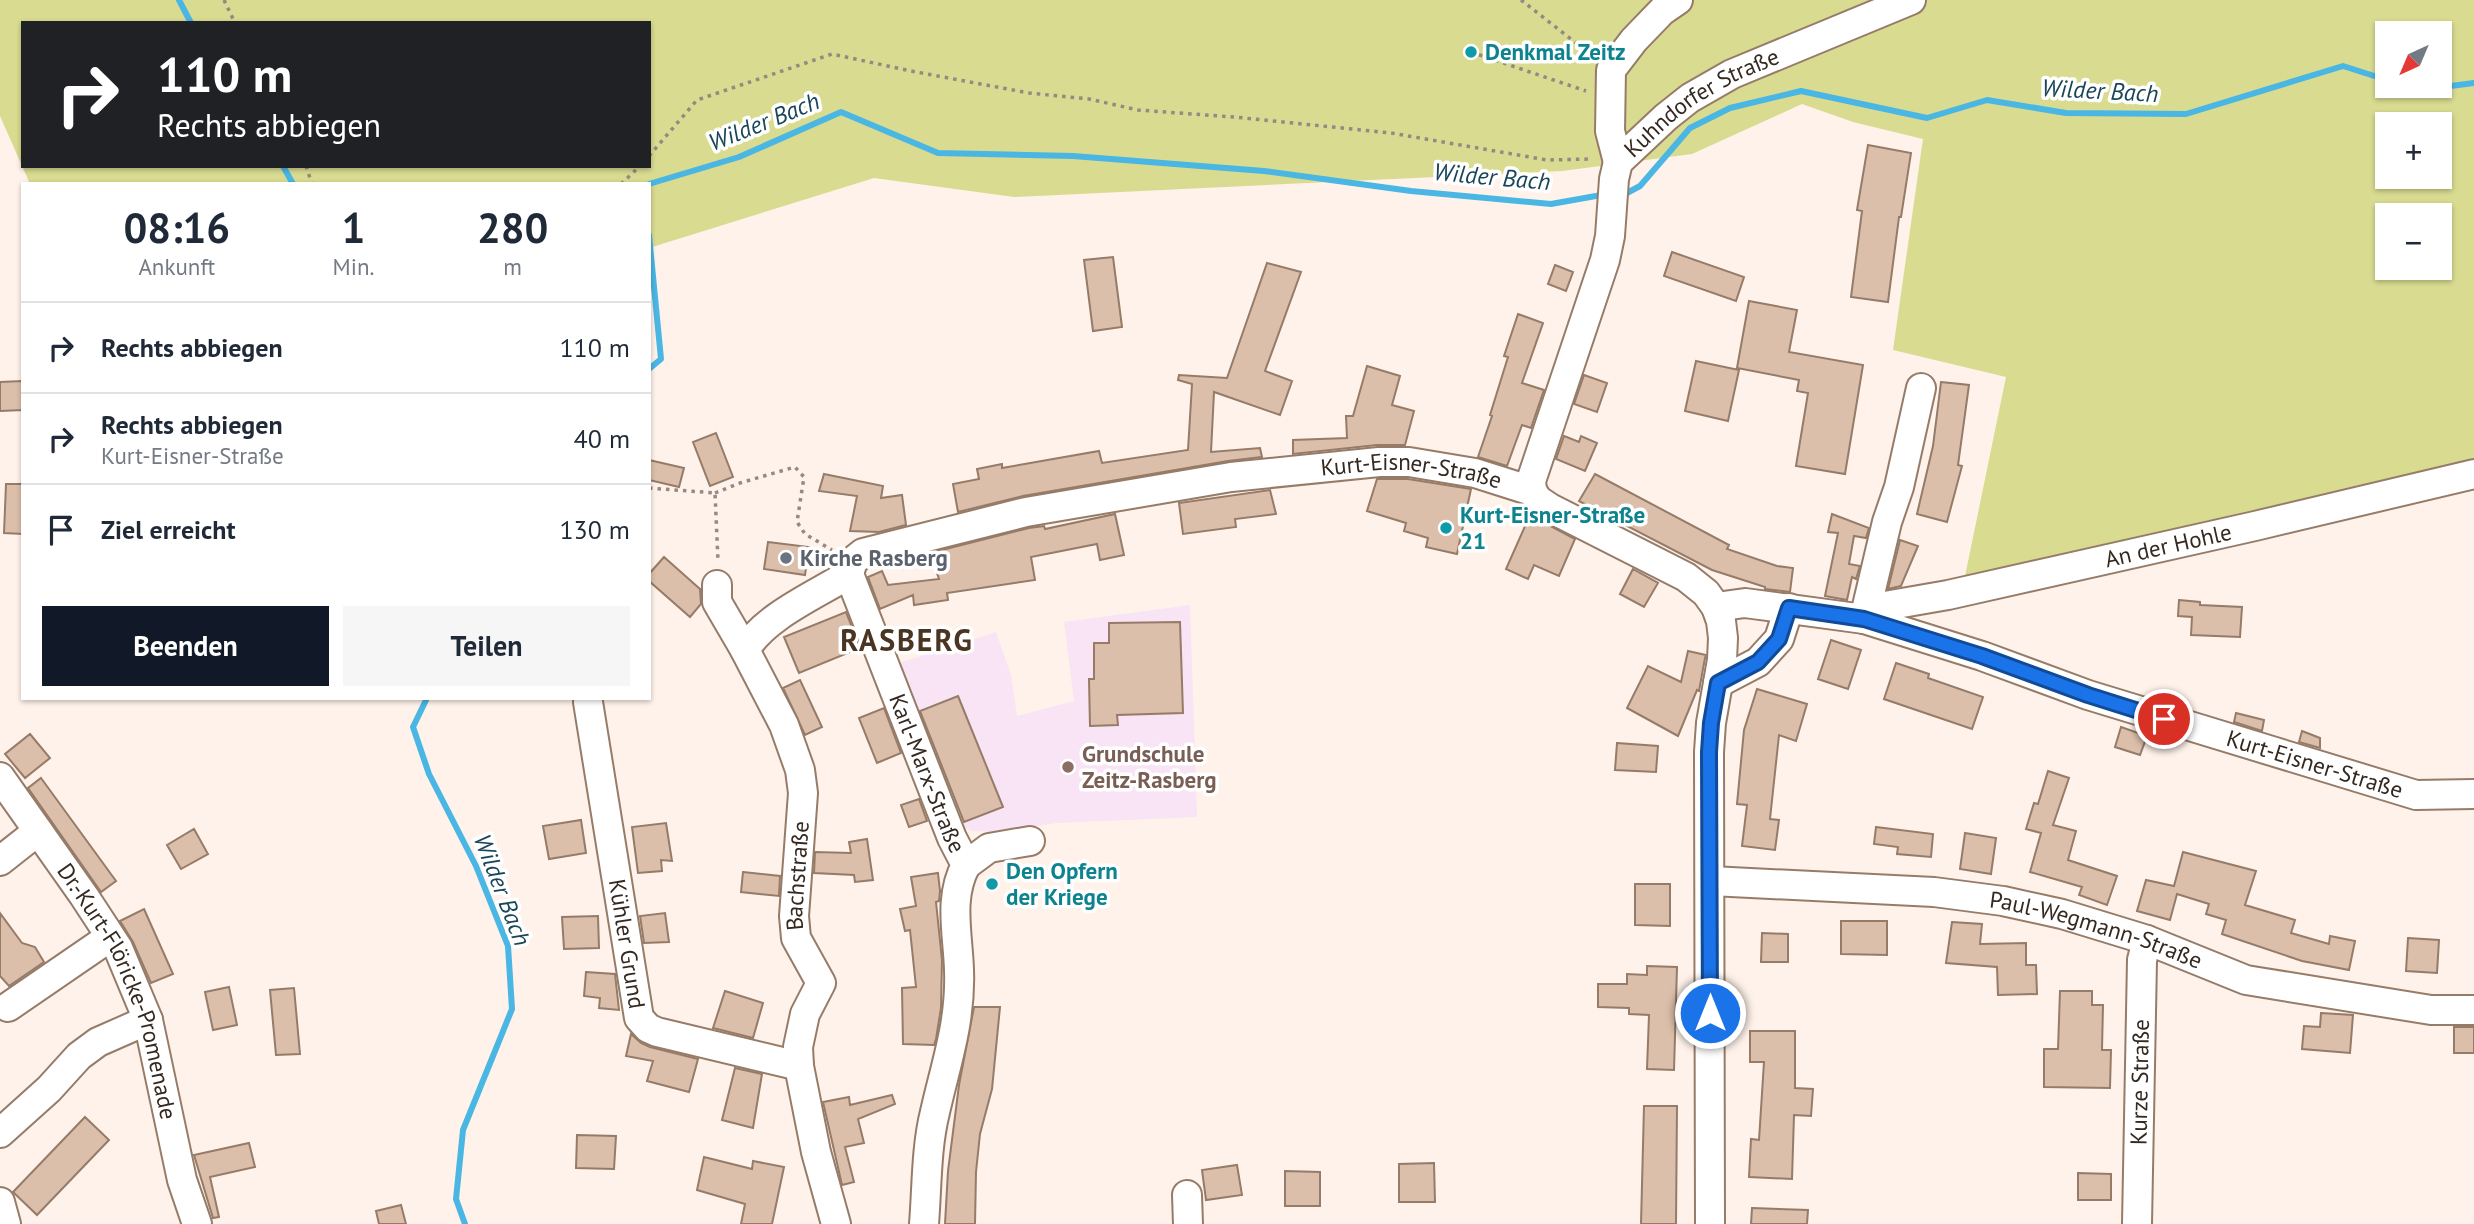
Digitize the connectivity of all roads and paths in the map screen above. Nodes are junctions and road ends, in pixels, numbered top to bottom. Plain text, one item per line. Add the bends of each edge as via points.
1 (224, 0) edge
2 (1521, 0) edge
3 (1678, 0) edge
4 (1912, 0) edge
5 (234, 21) edge
6 (1471, 52) dead end
7 (1611, 70) junction
8 (1611, 99) junction
9 (651, 154) edge
10 (638, 168) edge
11 (623, 182) edge
12 (1615, 182) junction
13 (1921, 388) dead end
14 (2474, 474) edge
15 (651, 488) edge
16 (1532, 491) junction
17 (715, 493) junction
18 (849, 574) junction
19 (717, 585) joint
20 (1716, 607) junction
21 (1789, 608) junction
22 (1864, 619) junction
23 (745, 650) junction
24 (1718, 683) junction
25 (588, 702) dead end
26 (2, 783) edge
27 (2474, 794) edge
28 (38, 831) junction
29 (1031, 841) dead end
30 (0, 861) edge
31 (966, 865) junction
32 (1711, 881) junction
33 (110, 937) junction
34 (2147, 940) junction
35 (8, 1007) dead end
36 (2474, 1010) edge
37 (148, 1020) junction
38 (799, 1066) junction
39 (0, 1133) edge
40 (1187, 1195) dead end
41 (0, 1202) edge
42 (6, 1224) edge
43 (197, 1224) edge
44 (836, 1224) edge
45 (924, 1224) edge
46 (1188, 1224) edge
47 (1710, 1224) edge
48 (2137, 1224) edge

1 - 5 path
2 - 7 path
3 - 7 street via 1634,40
4 - 12 street, Kuhndorfer Straße via 1732,74 1690,98
6 - 8 path
7 - 8 street
8 - 12 street
9 - 12 path via 697,100 832,54 1138,110 1391,133 1547,160 1595,158
10 - 11 path
12 - 16 street via 1600,279 1531,481
13 - 22 street
14 - 22 street, An der Hohle via 1879,607
15 - 17 path
16 - 18 street, Kurt-Eisner-Straße via 1475,473 1409,462 1231,477 1026,512 933,535 863,553 853,561
16 - 20 street, Kurt-Eisner-Straße via 1550,508 1686,577
17 - 18 path via 796,467 804,477 797,522 805,534 834,552
17 - 19 path
18 - 23 street via 768,624
18 - 31 street, Karl-Marx-Straße
19 - 23 street, Bachstraße via 717,603
20 - 21 street, Kurt-Eisner-Straße via 1745,603
20 - 24 street via 1723,638
21 - 22 street, Kurt-Eisner-Straße
21 - 24 street via 1779,639 1758,662
22 - 27 street, Kurt-Eisner-Straße via 2088,695 2416,795
23 - 38 street, Bachstraße via 784,724 803,793 796,938 821,983 805,1014
24 - 32 street via 1709,752
25 - 38 street, Kühler Grund via 639,1018 657,1032
26 - 28 street, Dr.-Kurt-Flöricke-Promenade
28 - 30 street
28 - 33 street, Dr.-Kurt-Flöricke-Promenade
29 - 31 street via 989,848
31 - 45 street, Karl-Marx-Straße via 954,898 958,1015 934,1112
32 - 34 street, Paul-Wegmann-Straße via 1968,895 2037,907
32 - 47 street
33 - 35 street
33 - 37 street, Dr.-Kurt-Flöricke-Promenade
34 - 36 street, Paul-Wegmann-Straße via 2246,980 2431,1010
34 - 48 street, Kurze Straße via 2142,960
37 - 39 street via 98,1042 79,1056
37 - 43 street, Dr.-Kurt-Flöricke-Promenade
38 - 44 street, Bachstraße
40 - 46 street
41 - 42 street

